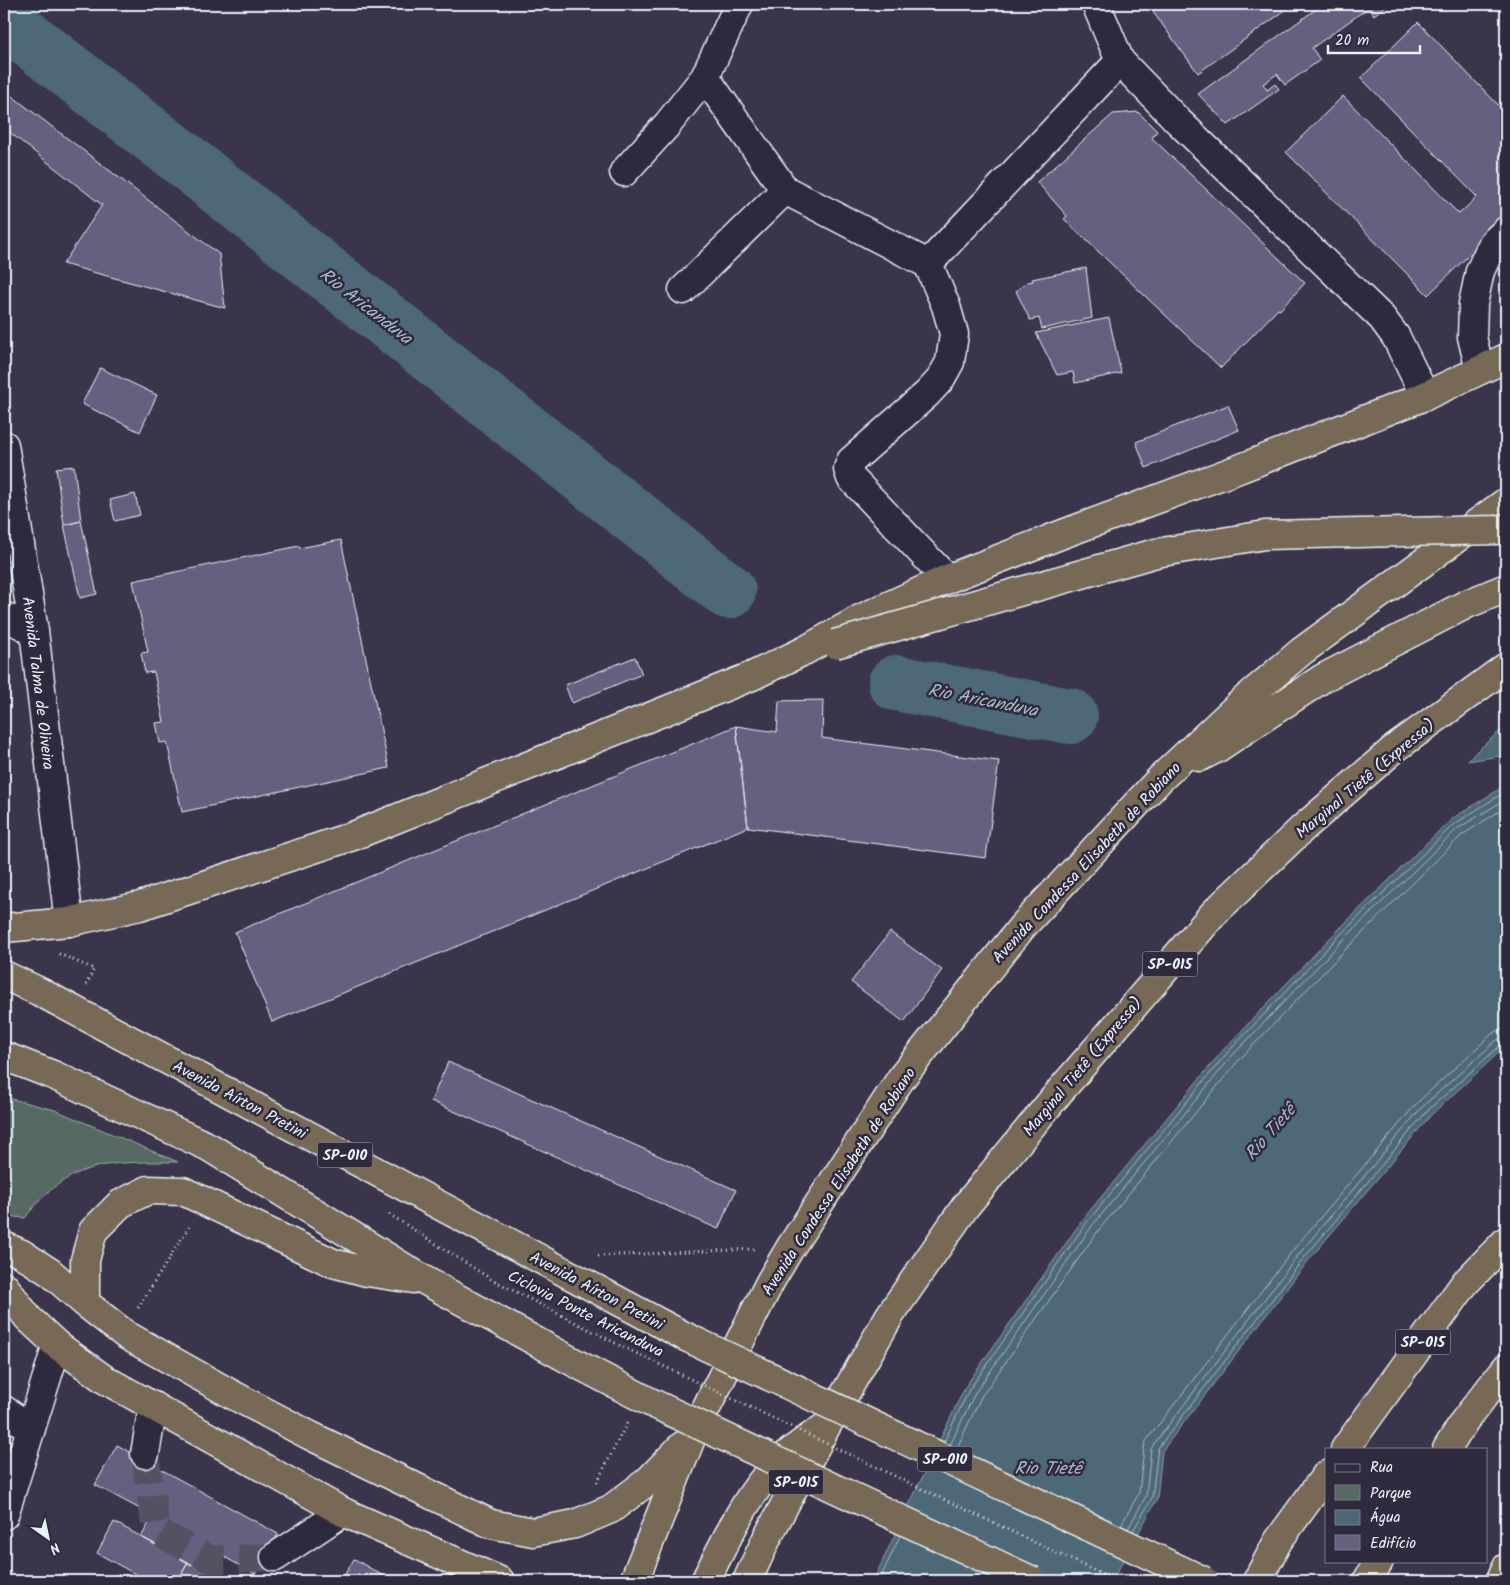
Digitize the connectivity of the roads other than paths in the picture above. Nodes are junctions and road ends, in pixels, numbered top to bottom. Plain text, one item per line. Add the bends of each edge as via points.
1 (739, 4) edge
2 (1096, 4) edge
3 (1120, 61) junction
4 (705, 77) junction
5 (624, 172) dead end
6 (785, 190) junction
7 (1506, 231) edge
8 (928, 264) junction
9 (683, 290) dead end
10 (1506, 358) edge
11 (1480, 370) junction
12 (1424, 396) junction
13 (4, 445) edge
14 (1506, 502) edge
15 (1506, 528) edge
16 (947, 579) junction
17 (1506, 588) edge
18 (4, 616) edge
19 (34, 630) junction
20 (804, 652) junction
21 (1506, 667) edge
22 (1160, 779) junction
23 (69, 922) junction
24 (4, 928) edge
25 (4, 975) edge
26 (4, 1056) edge
27 (1506, 1241) edge
28 (4, 1246) edge
29 (424, 1280) junction
30 (4, 1286) edge
31 (85, 1303) junction
32 (58, 1344) junction
33 (1506, 1368) edge
34 (153, 1406) junction
35 (4, 1410) edge
36 (827, 1425) junction
37 (31, 1429) junction
38 (692, 1436) junction
39 (1346, 1448) edge
40 (1448, 1448) edge
41 (145, 1454) tunnel mouth
42 (1325, 1476) edge
43 (343, 1512) junction
44 (4, 1515) edge
45 (275, 1557) tunnel mouth
46 (1378, 1562) edge
47 (1506, 1568) edge
48 (1506, 1578) edge
49 (498, 1581) edge
50 (634, 1581) edge
51 (706, 1581) edge
52 (748, 1581) edge
53 (1034, 1581) edge
54 (1204, 1581) edge
55 (1257, 1581) edge
56 (1367, 1581) edge
57 (1500, 1581) edge
58 (1504, 1581) edge

1 - 4 street
2 - 3 street
3 - 8 street
3 - 12 street via 1382,318 1396,337
4 - 5 street via 668,125
4 - 6 street
6 - 8 street
6 - 9 street
7 - 11 street via 1493,243 1480,271 1473,304 1472,337
8 - 16 street via 954,334 950,362 940,380 851,461 848,469 851,478
10 - 11 highway
11 - 12 highway
12 - 16 highway
13 - 19 street, Avenida Talma de Oliveira
14 - 22 highway, Avenida Condessa Elisabeth de Robiano via 1302,651
15 - 20 highway, bridge via 1265,535 1156,553
16 - 20 highway via 862,618
17 - 22 highway via 1467,604 1323,678 1216,749
18 - 19 street
19 - 23 street, Avenida Talma de Oliveira
20 - 23 highway via 752,676 353,836 140,906
21 - 36 highway, Marginal Tietê (Expressa) / SP-015 via 1394,749 1303,828 1215,912 971,1199 890,1315
22 - 38 highway, Avenida Condessa Elisabeth de Robiano via 1022,927 908,1070 790,1248
23 - 24 highway
25 - 54 highway, Avenida Aírton Pretini / SP-010, bridge via 686,1337
26 - 29 highway via 53,1075 209,1147
27 - 39 highway, SP-015 via 1465,1284
28 - 31 highway via 51,1273
29 - 31 highway via 367,1272 333,1263 183,1191 148,1190 120,1204 93,1231 85,1260
29 - 53 highway, bridge via 650,1402
30 - 32 highway via 28,1318
31 - 38 highway via 126,1335 233,1395 491,1524 533,1532 575,1524 611,1509 648,1481
32 - 34 highway via 104,1379
32 - 37 street
33 - 40 highway
34 - 41 street
34 - 43 highway
35 - 37 street
36 - 51 highway via 775,1466 745,1504
36 - 52 highway, SP-015
37 - 44 street
38 - 50 highway, Avenida Condessa Elisabeth de Robiano
42 - 55 highway via 1278,1541
43 - 45 street
43 - 49 highway
46 - 56 highway
47 - 57 highway
48 - 58 highway

